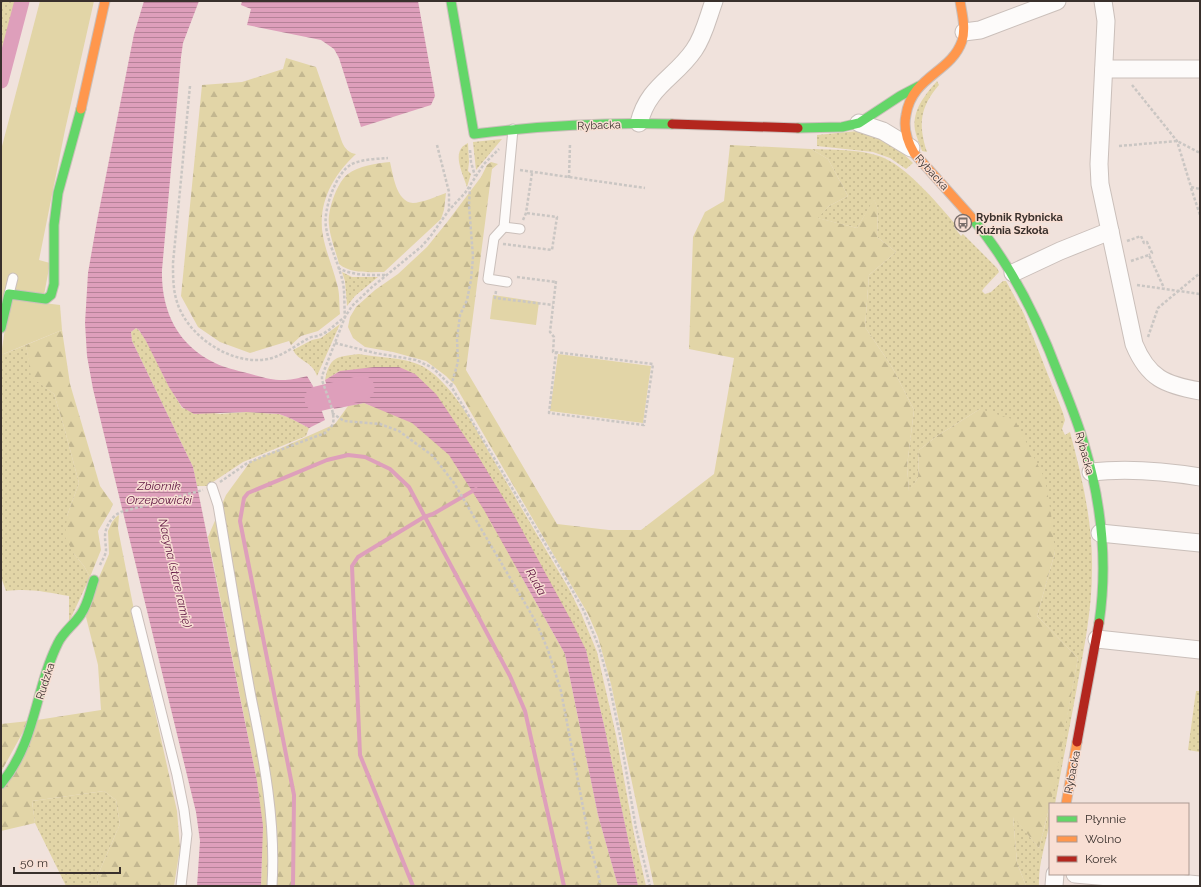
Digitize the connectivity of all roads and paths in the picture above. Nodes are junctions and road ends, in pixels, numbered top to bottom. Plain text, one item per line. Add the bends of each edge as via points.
1 (105, 1) edge
2 (451, 1) edge
3 (714, 1) edge
4 (960, 1) edge
5 (1057, 1) edge
6 (1103, 1) edge
7 (964, 32) junction
8 (1104, 69) junction
9 (1200, 69) edge
10 (1130, 82) dead end
11 (190, 86) dead end
12 (919, 86) junction
13 (639, 123) junction
14 (859, 123) junction
15 (513, 129) junction
16 (474, 134) junction
17 (1176, 141) junction
18 (570, 144) dead end
19 (437, 145) dead end
20 (1119, 146) dead end
21 (911, 148) junction
22 (1200, 153) edge
23 (388, 158) dead end
24 (509, 168) junction
25 (532, 173) junction
26 (475, 177) junction
27 (569, 178) junction
28 (470, 186) junction
29 (1191, 187) junction
30 (645, 188) dead end
31 (1200, 189) edge
32 (449, 210) junction
33 (1200, 215) edge
34 (504, 227) junction
35 (520, 229) dead end
36 (1110, 231) junction
37 (494, 243) junction
38 (1123, 243) dead end
39 (1149, 255) junction
40 (1127, 263) dead end
41 (338, 268) junction
42 (1013, 273) junction
43 (1200, 273) edge
44 (387, 275) junction
45 (515, 276) dead end
46 (13, 278) dead end
47 (502, 281) joint
48 (1131, 284) dead end
49 (1164, 288) junction
50 (1178, 291) junction
51 (8, 294) junction
52 (1200, 294) edge
53 (553, 305) junction
54 (345, 317) junction
55 (1, 328) edge
56 (335, 343) junction
57 (1146, 343) dead end
58 (556, 352) junction
59 (451, 386) junction
60 (1200, 391) edge
61 (332, 411) junction
62 (1091, 472) junction
63 (1200, 477) edge
64 (212, 487) junction
65 (1100, 533) junction
66 (1200, 544) edge
67 (106, 552) dead end
68 (94, 580) dead end
69 (136, 611) dead end
70 (1097, 639) junction
71 (1200, 650) edge
72 (1, 784) edge
73 (1066, 803) edge
74 (1055, 875) edge
75 (1086, 875) edge
76 (1200, 885) edge
77 (181, 886) edge
78 (272, 886) edge
79 (601, 886) edge
80 (650, 886) edge
81 (1054, 886) edge

1 - 51 street via 78,124 58,193 54,219 53,292 46,299
2 - 16 street
3 - 13 street via 694,50 649,98
4 - 7 street
5 - 7 street via 980,30
6 - 8 street via 1106,21
7 - 12 street via 960,46 952,56
8 - 9 street
8 - 36 street via 1099,164 1100,184
10 - 17 path
11 - 54 path via 173,263 176,296 188,322 206,341 218,349 241,358 259,360 276,356 311,337 321,335
12 - 14 street, Rybacka
12 - 21 street, Rybacka via 906,109 906,137
13 - 14 street, Rybacka via 822,128
13 - 15 street, Rybacka
14 - 21 street, Rybacka via 883,131
15 - 16 street, Rybacka
15 - 24 lane
15 - 26 path via 505,143
16 - 26 path via 470,142
17 - 20 path
17 - 22 path
17 - 29 path
18 - 27 path
19 - 32 path via 449,192
21 - 42 street, Rybacka via 979,225
23 - 41 path via 351,165 331,193 326,223
24 - 25 path
24 - 34 lane
25 - 27 path
25 - 37 path via 526,213 557,217 552,250
26 - 28 path
27 - 30 path
28 - 32 path
28 - 59 path via 473,257 471,280 467,300 460,315 458,362
29 - 31 path
29 - 33 path
32 - 44 path via 421,247
34 - 35 lane
34 - 37 lane via 494,238
36 - 42 street
36 - 60 street via 1134,344 1140,357 1146,367 1170,384
37 - 47 lane via 488,279
38 - 39 path via 1141,236 1152,253
39 - 40 path
39 - 49 path
41 - 44 path via 358,275
41 - 54 path via 344,290
42 - 62 street, Rybacka via 1032,308 1067,396
43 - 50 path
44 - 54 path via 352,306
45 - 53 path via 556,282
46 - 51 lane
47 - 53 path via 495,298
48 - 49 path
49 - 50 path
50 - 52 path
50 - 57 path via 1158,308
51 - 55 street
53 - 58 path via 550,332 554,338 553,352
54 - 56 path
56 - 59 path via 416,360 433,368
56 - 61 path via 322,380
58 - 58 path via 653,364 644,424 549,413
59 - 80 path via 561,570 584,611 599,647 609,683 636,828
61 - 64 path via 333,423 325,433 246,464
61 - 79 path via 344,420 380,424 399,431 433,456 446,471 536,622 561,691 590,844
62 - 63 street via 1109,470
62 - 65 street, Rybacka
64 - 67 path via 122,512 113,518 106,531
64 - 78 lane via 218,505 266,773 272,822
65 - 66 street
65 - 70 street, Rybacka via 1102,589
68 - 72 street, Rudzka via 81,614 59,642 44,679 21,752 12,771
69 - 77 lane via 184,810 187,834
70 - 71 street
70 - 73 street, Rybacka
74 - 81 street
75 - 76 street

